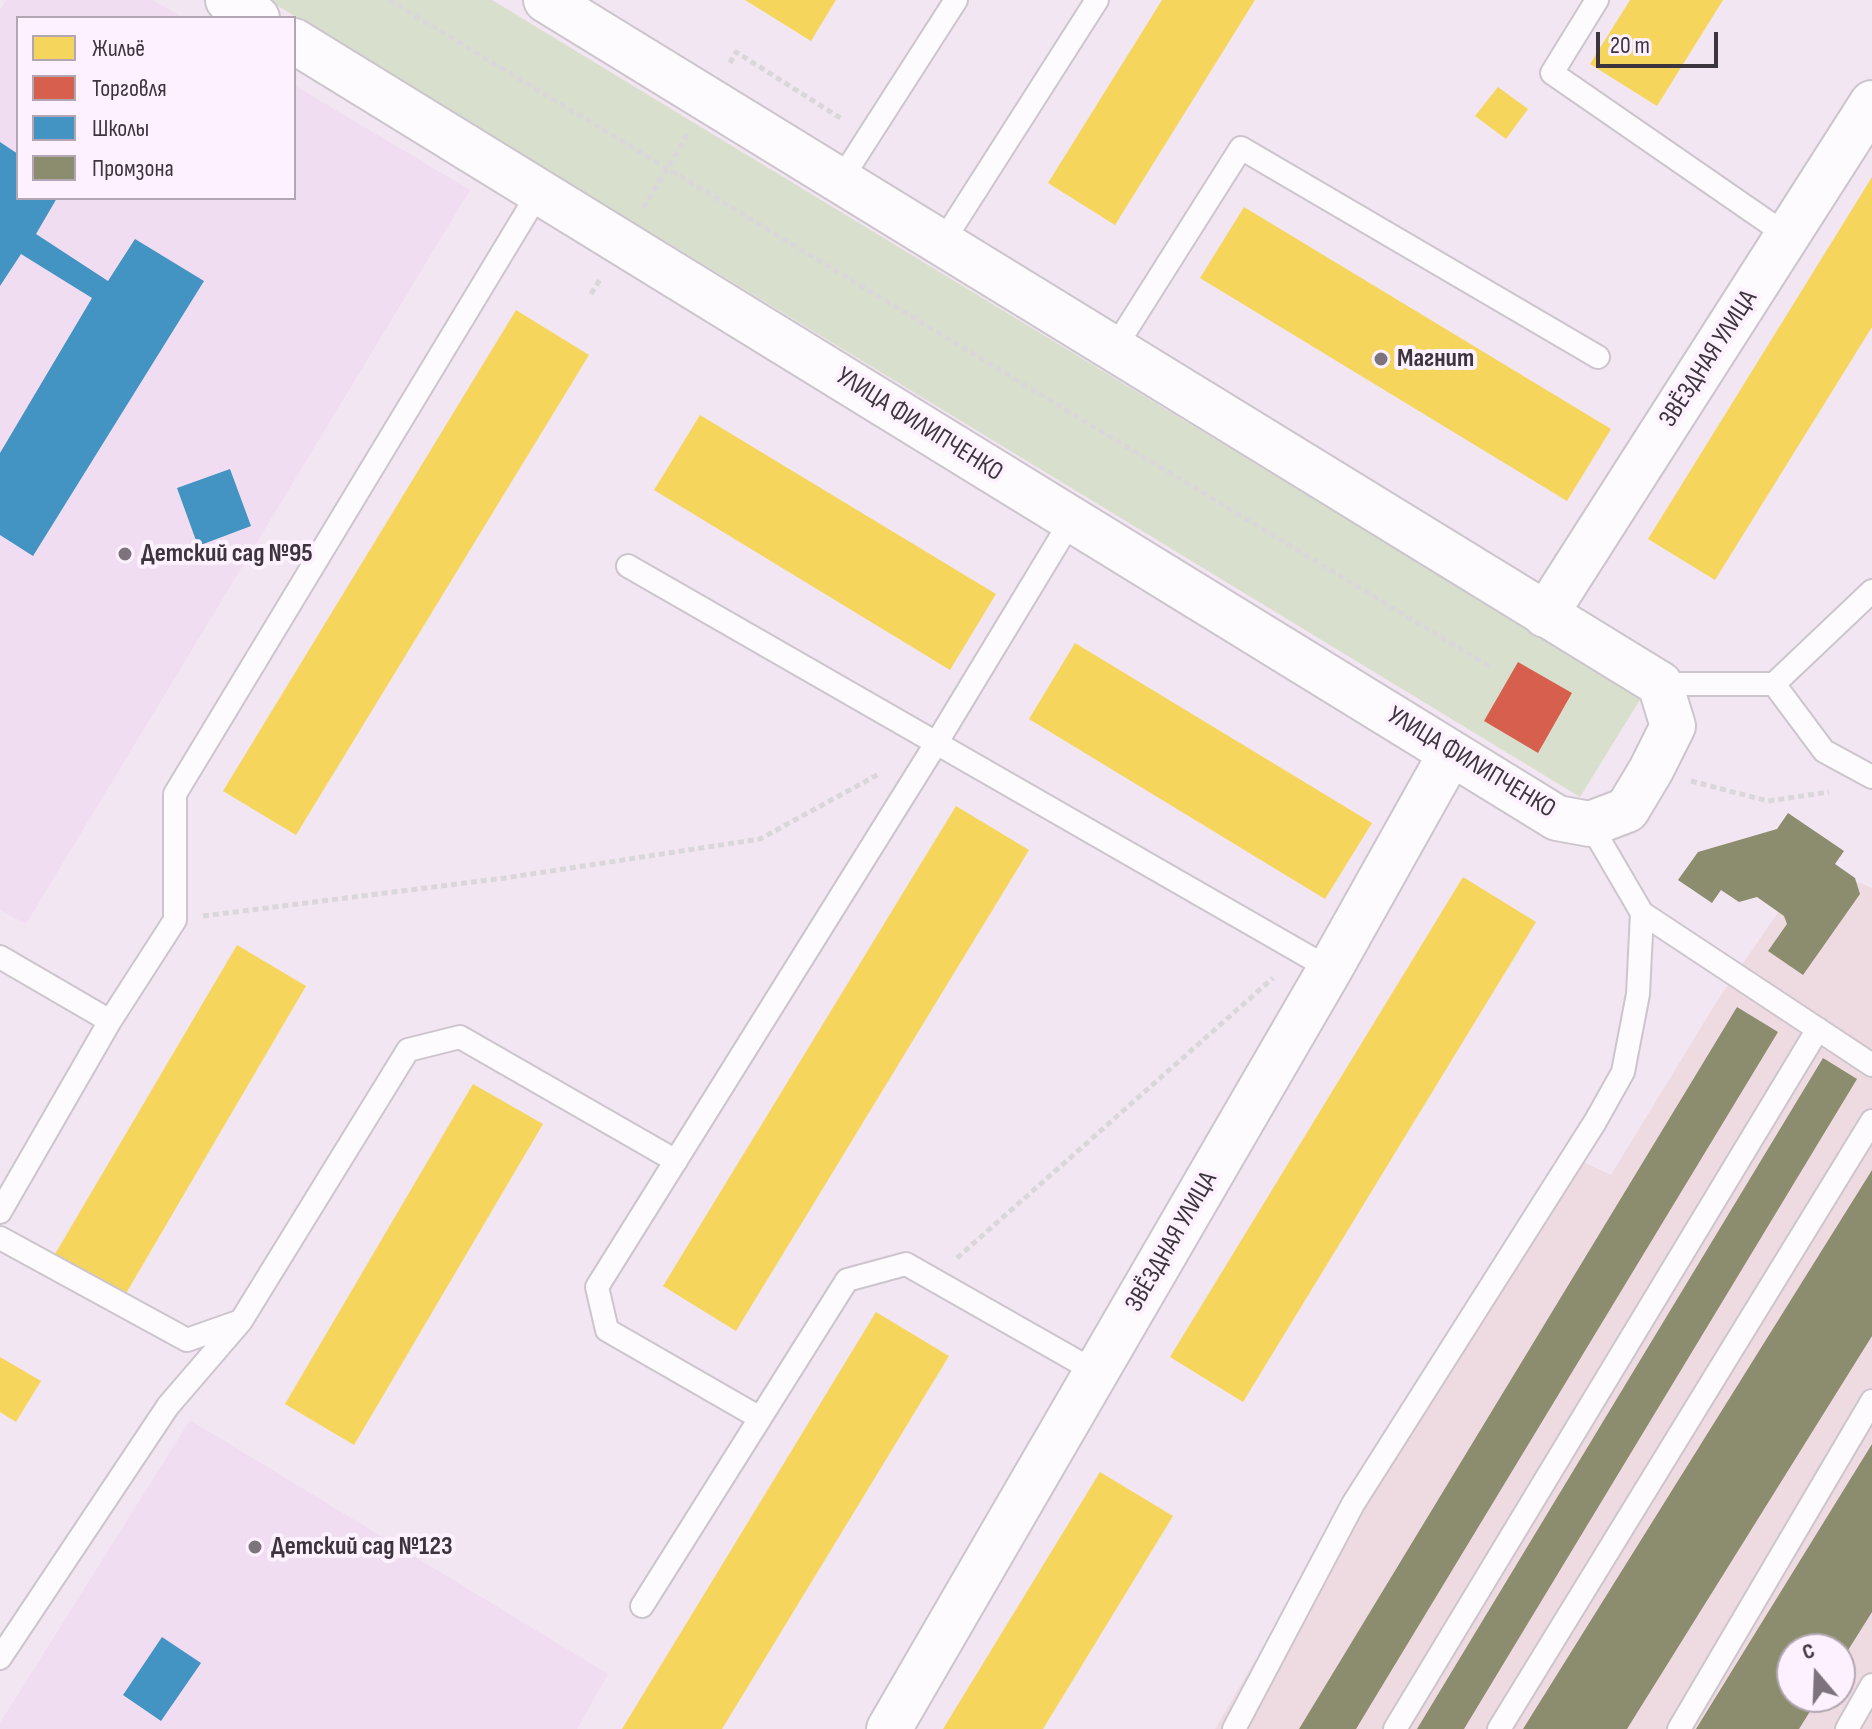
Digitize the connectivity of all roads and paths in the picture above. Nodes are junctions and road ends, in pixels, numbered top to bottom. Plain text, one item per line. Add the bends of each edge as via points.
1 (228, 0) edge
2 (389, 0) edge
3 (546, 0) edge
4 (956, 0) edge
5 (1097, 0) edge
6 (1597, 0) edge
7 (254, 16) edge
8 (296, 42) edge
9 (1872, 103) edge
10 (840, 181) junction
11 (539, 192) junction
12 (1788, 236) junction
13 (942, 243) junction
14 (1114, 349) junction
15 (1598, 357) dead end
16 (1072, 519) junction
17 (628, 566) dead end
18 (1872, 591) edge
19 (1545, 615) junction
20 (1492, 668) dead end
21 (1660, 684) junction
22 (1774, 684) junction
23 (937, 742) junction
24 (1451, 753) junction
25 (1651, 770) junction
26 (1872, 777) edge
27 (1840, 790) dead end
28 (1590, 824) junction
29 (1642, 913) junction
30 (175, 920) junction
31 (0, 957) edge
32 (1316, 961) junction
33 (110, 1021) junction
34 (1818, 1029) junction
35 (1872, 1065) edge
36 (1872, 1121) edge
37 (676, 1161) junction
38 (0, 1212) edge
39 (0, 1238) edge
40 (932, 1279) junction
41 (241, 1321) junction
42 (1096, 1372) junction
43 (1872, 1401) edge
44 (760, 1418) junction
45 (642, 1606) dead end
46 (0, 1658) edge
47 (1872, 1685) edge
48 (889, 1729) edge
49 (1234, 1729) edge
50 (1395, 1729) edge
51 (1499, 1729) edge
52 (1679, 1729) edge
53 (1847, 1729) edge

1 - 7 street
2 - 20 path
3 - 10 street
4 - 10 lane
5 - 13 lane
6 - 12 lane via 1552,73
8 - 11 street, УЛИЦА ФИЛИПЧЕНКО
9 - 12 street, ЗВЁЗДНАЯ УЛИЦА
10 - 13 street
11 - 16 street, УЛИЦА ФИЛИПЧЕНКО
11 - 30 lane via 175,794
12 - 19 street, ЗВЁЗДНАЯ УЛИЦА
13 - 14 street
14 - 15 lane via 1241,148
14 - 19 street
16 - 23 lane
16 - 24 street, УЛИЦА ФИЛИПЧЕНКО
17 - 23 lane
18 - 22 lane
19 - 21 street
21 - 22 lane
21 - 25 street, УЛИЦА ФИЛИПЧЕНКО via 1673,726
22 - 26 lane via 1824,751
23 - 30 path via 760,839
23 - 32 lane
23 - 37 lane
24 - 28 street, УЛИЦА ФИЛИПЧЕНКО via 1557,818
24 - 32 street, ЗВЁЗДНАЯ УЛИЦА
25 - 27 path via 1768,801
25 - 28 street, УЛИЦА ФИЛИПЧЕНКО via 1627,810
28 - 29 lane
29 - 34 lane
29 - 49 lane via 1638,994 1623,1072 1353,1504
30 - 33 lane
31 - 33 lane
32 - 40 path
32 - 42 street, ЗВЁЗДНАЯ УЛИЦА
33 - 38 lane
34 - 35 lane
34 - 50 lane
36 - 51 lane
37 - 41 lane via 460,1037 408,1050
37 - 44 lane via 597,1287 607,1330
39 - 41 lane via 187,1340
40 - 42 lane
40 - 44 lane via 906,1264 847,1280
41 - 46 lane via 168,1406
42 - 48 street, ЗВЁЗДНАЯ УЛИЦА
43 - 52 lane
44 - 45 lane
47 - 53 lane

